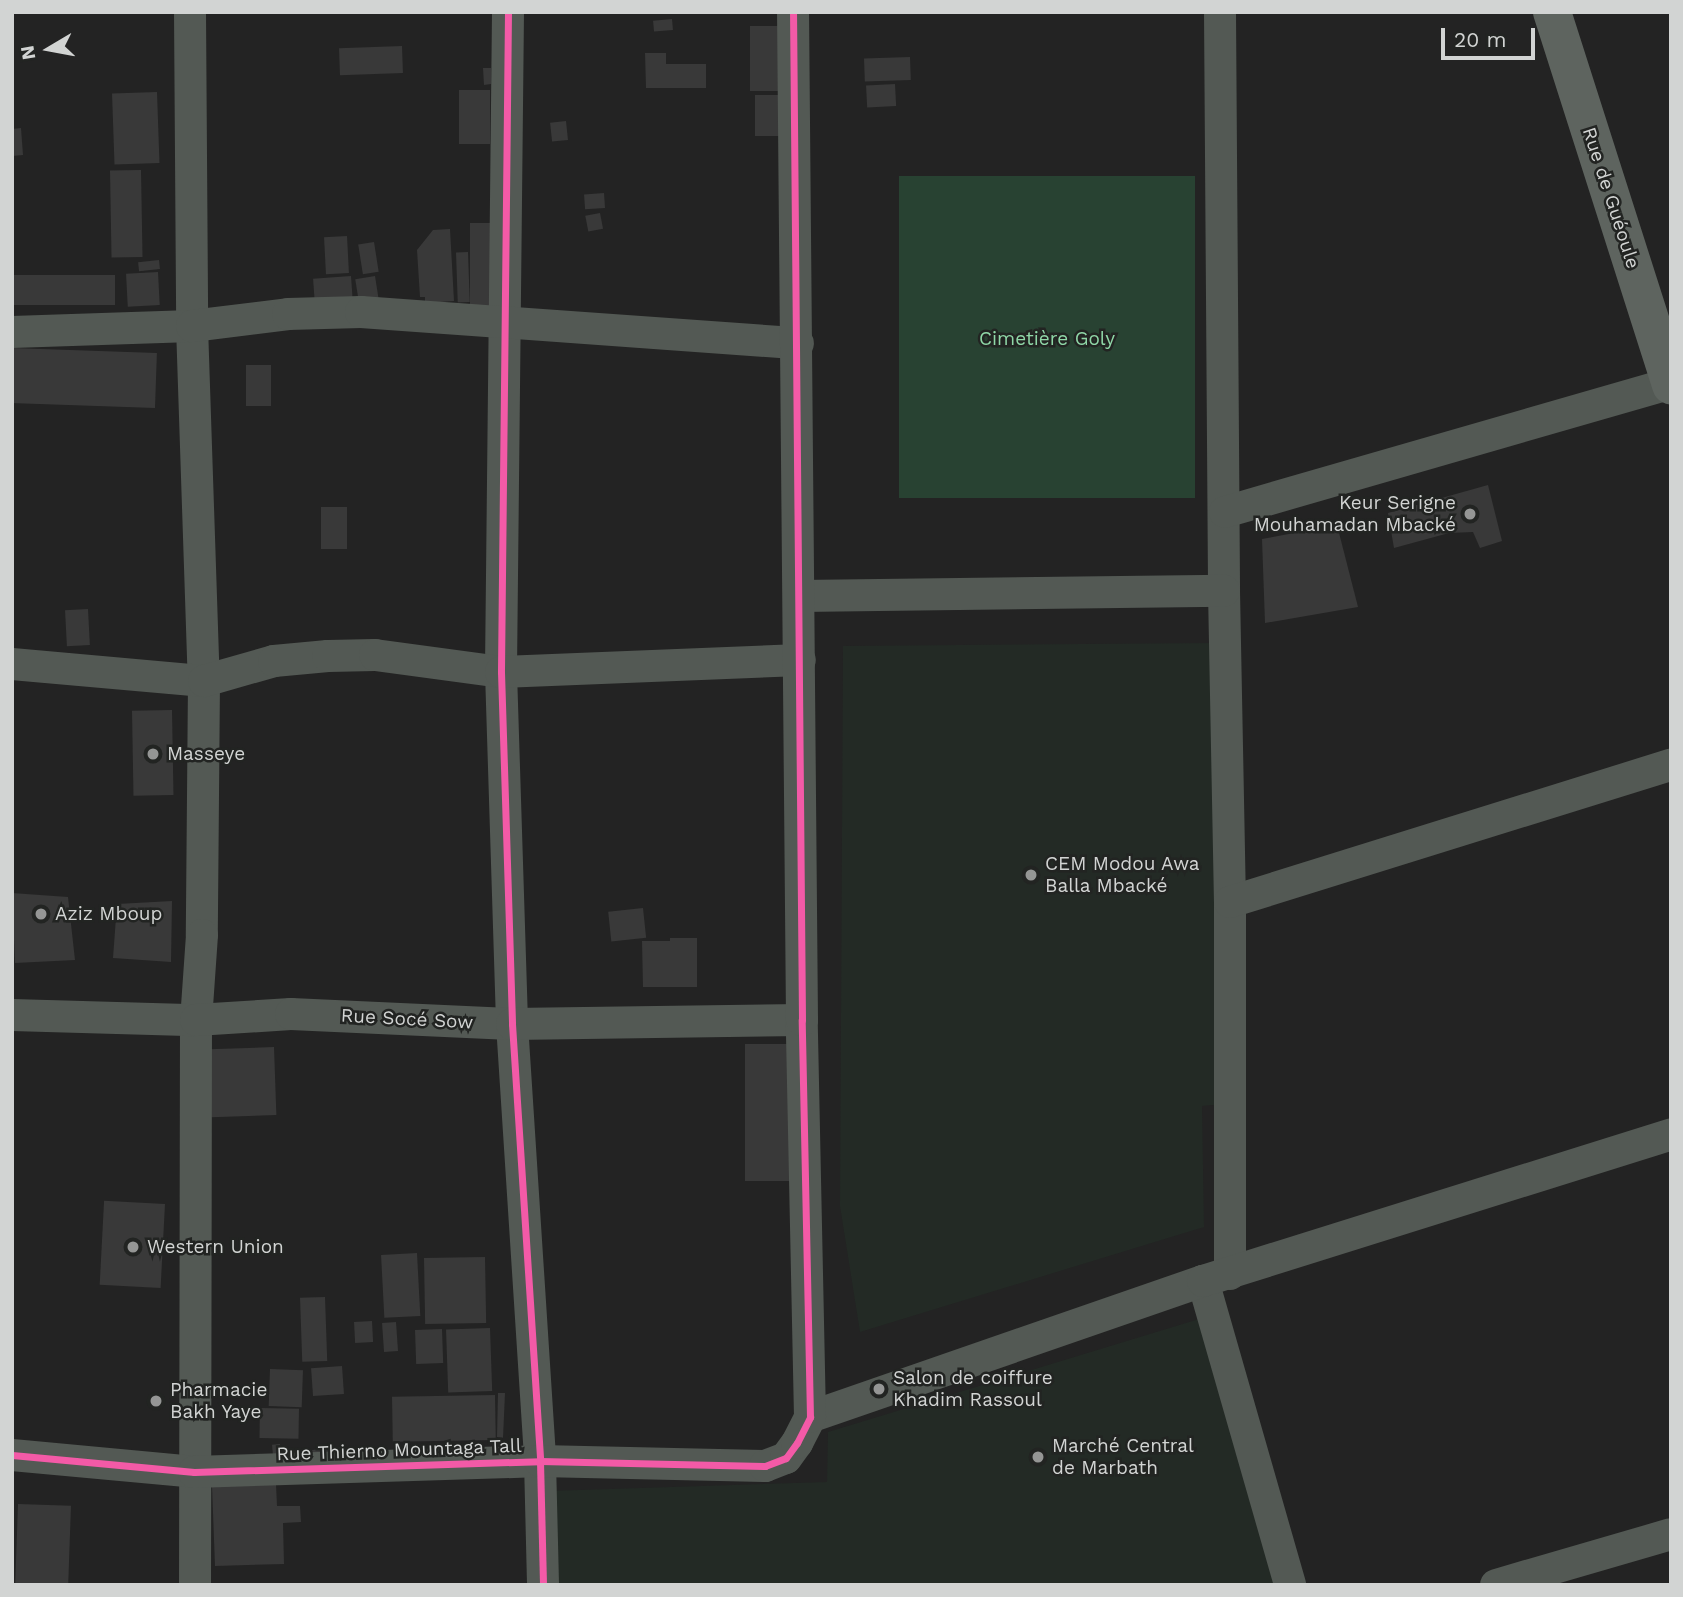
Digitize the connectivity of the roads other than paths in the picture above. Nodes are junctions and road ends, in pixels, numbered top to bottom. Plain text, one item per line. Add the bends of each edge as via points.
1 (190, 12) edge
2 (508, 12) edge
3 (793, 12) edge
4 (1220, 12) edge
5 (1552, 12) edge
6 (505, 320) junction
7 (192, 326) junction
8 (12, 332) edge
9 (798, 343) junction
10 (1671, 383) edge
11 (1225, 512) junction
12 (1224, 592) junction
13 (800, 596) junction
14 (800, 660) junction
15 (12, 664) edge
16 (501, 672) junction
17 (204, 681) junction
18 (1671, 765) edge
19 (1230, 902) junction
20 (12, 1015) edge
21 (196, 1020) junction
22 (802, 1020) junction
23 (512, 1024) junction
24 (1671, 1134) edge
25 (1216, 1278) junction
26 (810, 1417) junction
27 (12, 1455) edge
28 (540, 1461) junction
29 (194, 1472) junction
30 (1671, 1534) edge
31 (195, 1585) edge
32 (543, 1585) edge
33 (1290, 1585) edge
34 (1496, 1585) edge

1 - 7 street
2 - 6 street
3 - 9 street
4 - 11 street
5 - 10 main road, Rue de Guéoule
6 - 7 street via 361,312 288,314
6 - 9 street
6 - 16 street
7 - 8 street
7 - 17 street
9 - 13 street
10 - 11 street
11 - 12 street
12 - 13 street
12 - 19 street
13 - 14 street
14 - 16 street
14 - 22 street
15 - 17 street
16 - 17 street via 375,654 274,661
16 - 23 street
17 - 21 street via 202,935
18 - 19 street
19 - 25 street
20 - 21 street, Rue Socé Sow
21 - 23 street, Rue Socé Sow via 291,1014
21 - 29 street
22 - 23 street, Rue Socé Sow
22 - 26 street
23 - 28 street
24 - 25 street
25 - 26 street
25 - 33 street
26 - 28 street, Rue Thierno Mountaga Tall via 786,1458 765,1466
27 - 29 street, Rue Thierno Mountaga Tall
28 - 29 street, Rue Thierno Mountaga Tall
28 - 32 street
29 - 31 street
30 - 34 street

